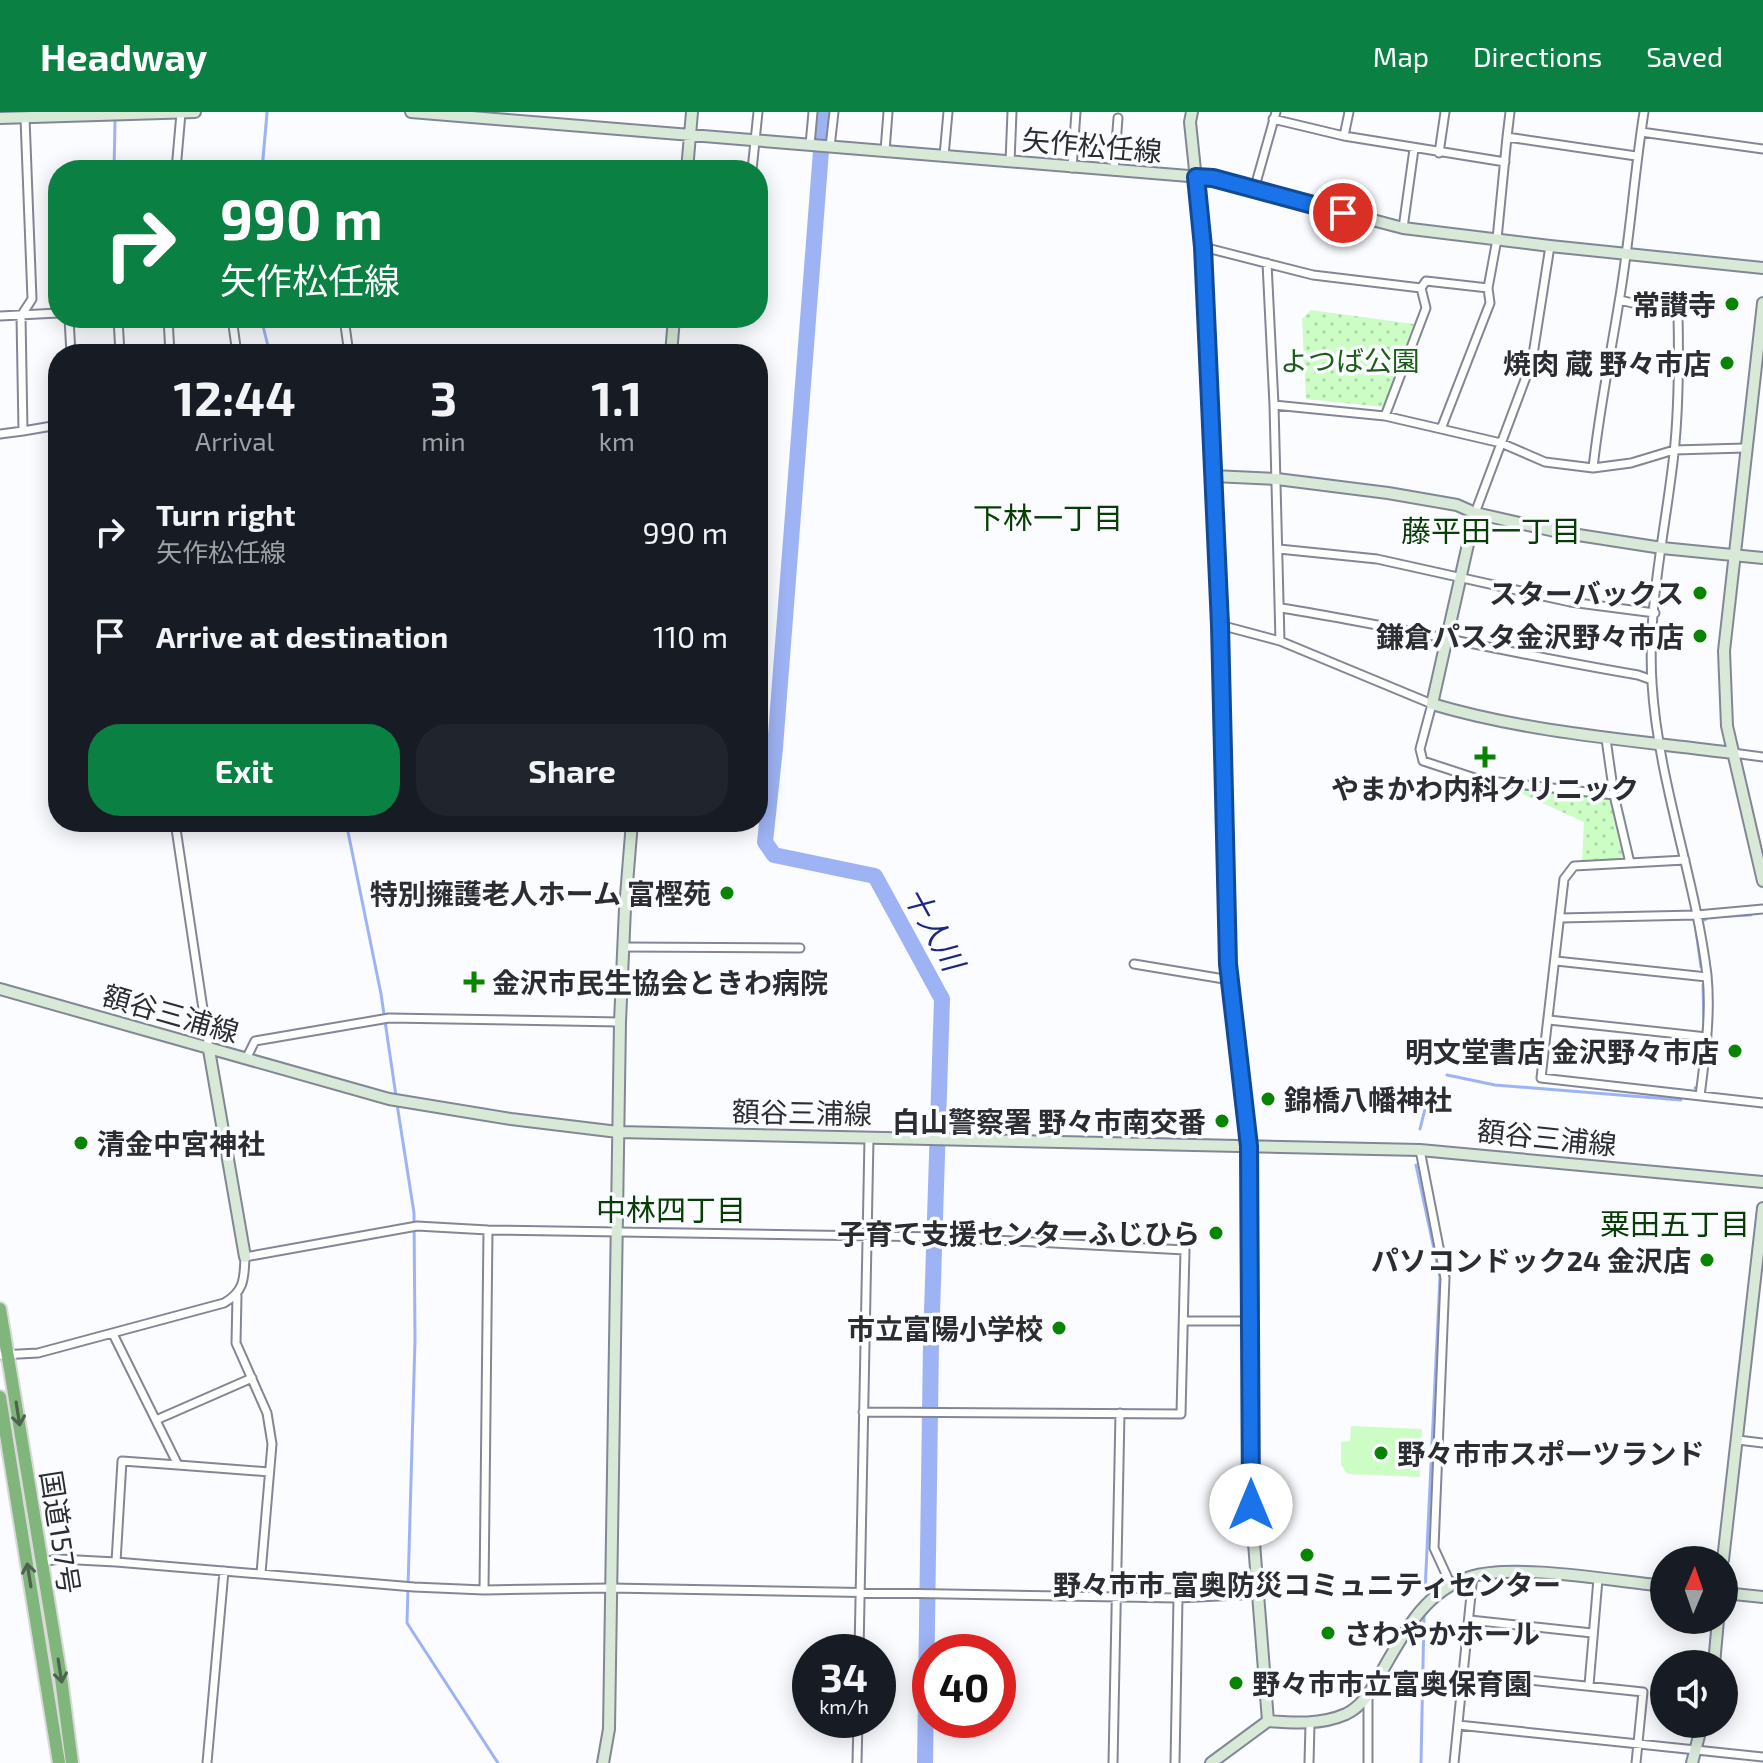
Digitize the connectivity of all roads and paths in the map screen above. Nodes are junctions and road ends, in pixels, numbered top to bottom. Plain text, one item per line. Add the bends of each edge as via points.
1 (195, 112) edge
2 (411, 112) edge
3 (692, 112) edge
4 (758, 112) edge
5 (813, 112) edge
6 (834, 112) edge
7 (888, 112) edge
8 (948, 112) edge
9 (1012, 112) edge
10 (1076, 112) edge
11 (1192, 112) edge
12 (1349, 112) edge
13 (1445, 112) edge
14 (1509, 112) edge
15 (1644, 112) edge
16 (181, 113) edge
17 (1275, 116) edge
18 (0, 118) edge
19 (25, 118) junction
20 (1118, 118) dead end
21 (1641, 132) junction
22 (691, 134) junction
23 (1344, 136) junction
24 (1507, 137) junction
25 (755, 141) junction
26 (820, 146) junction
27 (1414, 149) junction
28 (1763, 149) edge
29 (885, 151) junction
30 (1439, 153) junction
31 (944, 156) junction
32 (1636, 156) junction
33 (177, 160) edge
34 (688, 160) edge
35 (753, 160) edge
36 (1010, 162) junction
37 (1505, 162) junction
38 (1072, 168) junction
39 (1114, 171) junction
40 (1196, 177) junction
41 (1254, 190) junction
42 (1403, 228) junction
43 (1497, 239) junction
44 (1550, 246) junction
45 (1203, 247) junction
46 (1625, 253) junction
47 (1267, 263) junction
48 (1763, 268) edge
49 (1421, 288) junction
50 (1488, 288) junction
51 (1620, 300) junction
52 (1763, 303) edge
53 (48, 314) edge
54 (0, 316) edge
55 (21, 316) junction
56 (1274, 405) junction
57 (1385, 416) junction
58 (48, 427) edge
59 (1441, 429) junction
60 (23, 431) junction
61 (0, 434) edge
62 (1501, 443) junction
63 (1745, 448) junction
64 (1674, 450) junction
65 (1593, 468) junction
66 (1213, 476) junction
67 (1277, 479) junction
68 (1475, 513) junction
69 (1662, 548) junction
70 (1279, 549) junction
71 (1736, 555) junction
72 (1763, 558) edge
73 (1459, 578) junction
74 (1281, 608) junction
75 (1655, 613) junction
76 (1220, 625) junction
77 (1446, 638) junction
78 (1280, 641) junction
79 (1652, 680) junction
80 (1432, 704) junction
81 (1606, 739) junction
82 (1658, 745) junction
83 (1733, 753) junction
84 (1763, 757) edge
85 (1614, 795) junction
86 (176, 832) edge
87 (631, 832) edge
88 (1685, 860) junction
89 (1630, 863) junction
90 (1763, 881) edge
91 (1763, 909) edge
92 (1697, 915) junction
93 (1560, 918) junction
94 (623, 947) junction
95 (800, 948) dead end
96 (1556, 961) junction
97 (1134, 964) dead end
98 (1707, 977) junction
99 (1230, 980) junction
100 (0, 989) edge
101 (1549, 1020) junction
102 (620, 1022) junction
103 (1707, 1037) junction
104 (209, 1050) junction
105 (246, 1059) junction
106 (1700, 1096) junction
107 (1763, 1103) edge
108 (618, 1132) junction
109 (869, 1138) junction
110 (1249, 1146) junction
111 (1420, 1150) junction
112 (1763, 1182) edge
113 (1763, 1208) edge
114 (488, 1230) junction
115 (616, 1231) junction
116 (866, 1236) junction
117 (245, 1257) junction
118 (237, 1296) junction
119 (0, 1309) edge
120 (1751, 1315) junction
121 (1763, 1316) edge
122 (1185, 1321) junction
123 (1250, 1321) junction
124 (113, 1334) junction
125 (4, 1355) edge
126 (252, 1378) junction
127 (0, 1397) edge
128 (863, 1412) junction
129 (1120, 1413) junction
130 (156, 1420) junction
131 (1738, 1440) junction
132 (1763, 1443) edge
133 (178, 1465) junction
134 (269, 1472) junction
135 (1725, 1546) edge
136 (41, 1562) junction
137 (116, 1562) junction
138 (224, 1571) junction
139 (261, 1573) junction
140 (1473, 1575) junction
141 (1598, 1579) junction
142 (1451, 1585) junction
143 (1650, 1585) edge
144 (610, 1588) junction
145 (484, 1590) junction
146 (860, 1593) junction
147 (1259, 1594) junction
148 (1738, 1594) edge
149 (1116, 1597) junction
150 (1763, 1597) edge
151 (1178, 1598) junction
152 (1470, 1620) junction
153 (1592, 1633) junction
154 (859, 1634) edge
155 (1463, 1673) junction
156 (1589, 1685) junction
157 (1368, 1696) junction
158 (1268, 1721) junction
159 (1310, 1724) junction
160 (1458, 1725) junction
161 (858, 1738) edge
162 (1698, 1738) edge
163 (1638, 1744) junction
164 (1695, 1751) junction
165 (1763, 1757) edge
166 (59, 1763) edge
167 (72, 1763) edge
168 (207, 1763) edge
169 (603, 1763) edge
170 (857, 1763) edge
171 (1113, 1763) edge
172 (1175, 1763) edge
173 (1211, 1763) edge
174 (1309, 1763) edge
175 (1368, 1763) edge
176 (1454, 1763) edge
177 (1636, 1763) edge
178 (1692, 1763) edge

1 - 16 street
2 - 22 street, 矢作松任線
3 - 22 street
4 - 25 street
5 - 26 street
6 - 26 street
7 - 29 street
8 - 31 street
9 - 36 street
10 - 38 street
11 - 40 street
12 - 23 street
13 - 30 street
14 - 24 street
15 - 21 street
16 - 19 street
16 - 33 street
17 - 23 street
17 - 41 street
18 - 19 street
19 - 55 street via 32,299
20 - 39 street
21 - 28 street
21 - 32 street
22 - 25 street, 矢作松任線
22 - 34 street
23 - 27 street
24 - 32 street
24 - 37 street
25 - 26 street, 矢作松任線
25 - 35 street
26 - 29 street, 矢作松任線
27 - 30 street
27 - 42 street
29 - 31 street, 矢作松任線
30 - 37 street
31 - 36 street, 矢作松任線
32 - 46 street
36 - 38 street, 矢作松任線
37 - 43 street
38 - 39 street, 矢作松任線
39 - 40 street, 矢作松任線
40 - 41 street, 矢作松任線
40 - 45 street
41 - 42 street, 矢作松任線
42 - 43 street, 矢作松任線
43 - 44 street, 矢作松任線
43 - 50 street
44 - 46 street, 矢作松任線
44 - 62 street via 1532,361
45 - 47 street
45 - 66 street
46 - 48 street, 矢作松任線
46 - 51 street
47 - 49 street via 1313,275
47 - 56 street
49 - 50 street via 1426,281
49 - 57 street via 1426,308
50 - 59 street via 1490,303
51 - 64 street via 1678,314
51 - 65 street
52 - 63 street
53 - 55 street
54 - 55 street
55 - 60 street
56 - 57 street
56 - 67 street
57 - 59 street
58 - 60 street
59 - 62 street
60 - 61 street
62 - 65 street via 1545,462
62 - 68 street
63 - 64 street
63 - 71 street
64 - 65 street
64 - 69 street
66 - 67 street
66 - 76 street
67 - 68 street via 1388,493
67 - 70 street
68 - 69 street
68 - 73 street
69 - 71 street
69 - 75 street
70 - 73 street via 1377,559
70 - 74 street
71 - 72 street
71 - 83 street via 1724,651
73 - 75 street via 1570,602
73 - 77 street
74 - 77 street
74 - 78 street
75 - 79 street
76 - 78 street
76 - 99 street
77 - 79 street
77 - 80 street
78 - 80 street
79 - 82 street
80 - 81 street via 1476,717
80 - 85 street via 1420,749 1423,761 1481,780
81 - 82 street
81 - 85 street
82 - 83 street
82 - 88 street
83 - 84 street
83 - 90 street
85 - 89 street
86 - 104 street
87 - 94 street
88 - 89 street
88 - 92 street
89 - 93 street via 1574,866 1564,879
91 - 92 street
92 - 93 street
92 - 98 street
93 - 96 street
94 - 95 street
94 - 102 street
96 - 98 street
96 - 101 street
97 - 99 street
98 - 103 street
99 - 110 street
100 - 104 street, 額谷三浦線
101 - 103 street
101 - 106 street via 1541,1078
102 - 105 street via 389,1018 255,1041
102 - 108 street
103 - 106 street
104 - 105 street, 額谷三浦線
104 - 117 street
105 - 108 street, 額谷三浦線 via 406,1103
106 - 107 street
108 - 109 street, 額谷三浦線
108 - 115 street
109 - 110 street, 額谷三浦線
109 - 116 street
110 - 111 street, 額谷三浦線
110 - 123 street
111 - 112 street, 額谷三浦線
111 - 142 street via 1445,1278 1434,1548
113 - 120 street
114 - 115 street
114 - 117 street via 413,1227
114 - 145 street
115 - 116 street
115 - 144 street
116 - 122 street via 1185,1250
116 - 128 street
117 - 118 street
118 - 124 street
118 - 126 street via 236,1343
119 - 125 highway, 国道157号
120 - 121 street
120 - 131 street
122 - 123 street
122 - 129 street via 1181,1414
123 - 147 street via 1251,1505
124 - 125 street via 38,1353
124 - 130 street
125 -> 136 highway, 国道157号
126 - 130 street
126 - 134 street via 267,1413
166 -> 127 highway, 国道157号
128 - 129 street
128 - 146 street
129 - 149 street
130 - 133 street
131 - 132 street
131 - 135 street
133 - 134 street
133 - 137 street via 122,1461
134 - 139 street
136 - 137 street
136 -> 167 highway, 国道157号
137 - 138 street
138 - 139 street
138 - 168 street
139 - 145 street
140 - 141 street via 1517,1571
140 - 142 street
140 - 152 street
141 - 143 street
141 - 153 street
142 - 157 street via 1415,1617
144 - 145 street
144 - 146 street
144 - 169 street via 609,1729
146 - 149 street
146 - 154 street
147 - 151 street
147 - 158 street
148 - 150 street
149 - 151 street
149 - 171 street
151 - 172 street
152 - 153 street
152 - 155 street
153 - 156 street
155 - 156 street
155 - 160 street
156 - 163 street via 1643,1692
157 - 159 street via 1347,1713
157 - 175 street
158 - 159 street
158 - 173 street
159 - 174 street
160 - 163 street
160 - 176 street
161 - 170 street
162 - 164 street
163 - 164 street
163 - 177 street
164 - 165 street
164 - 178 street

